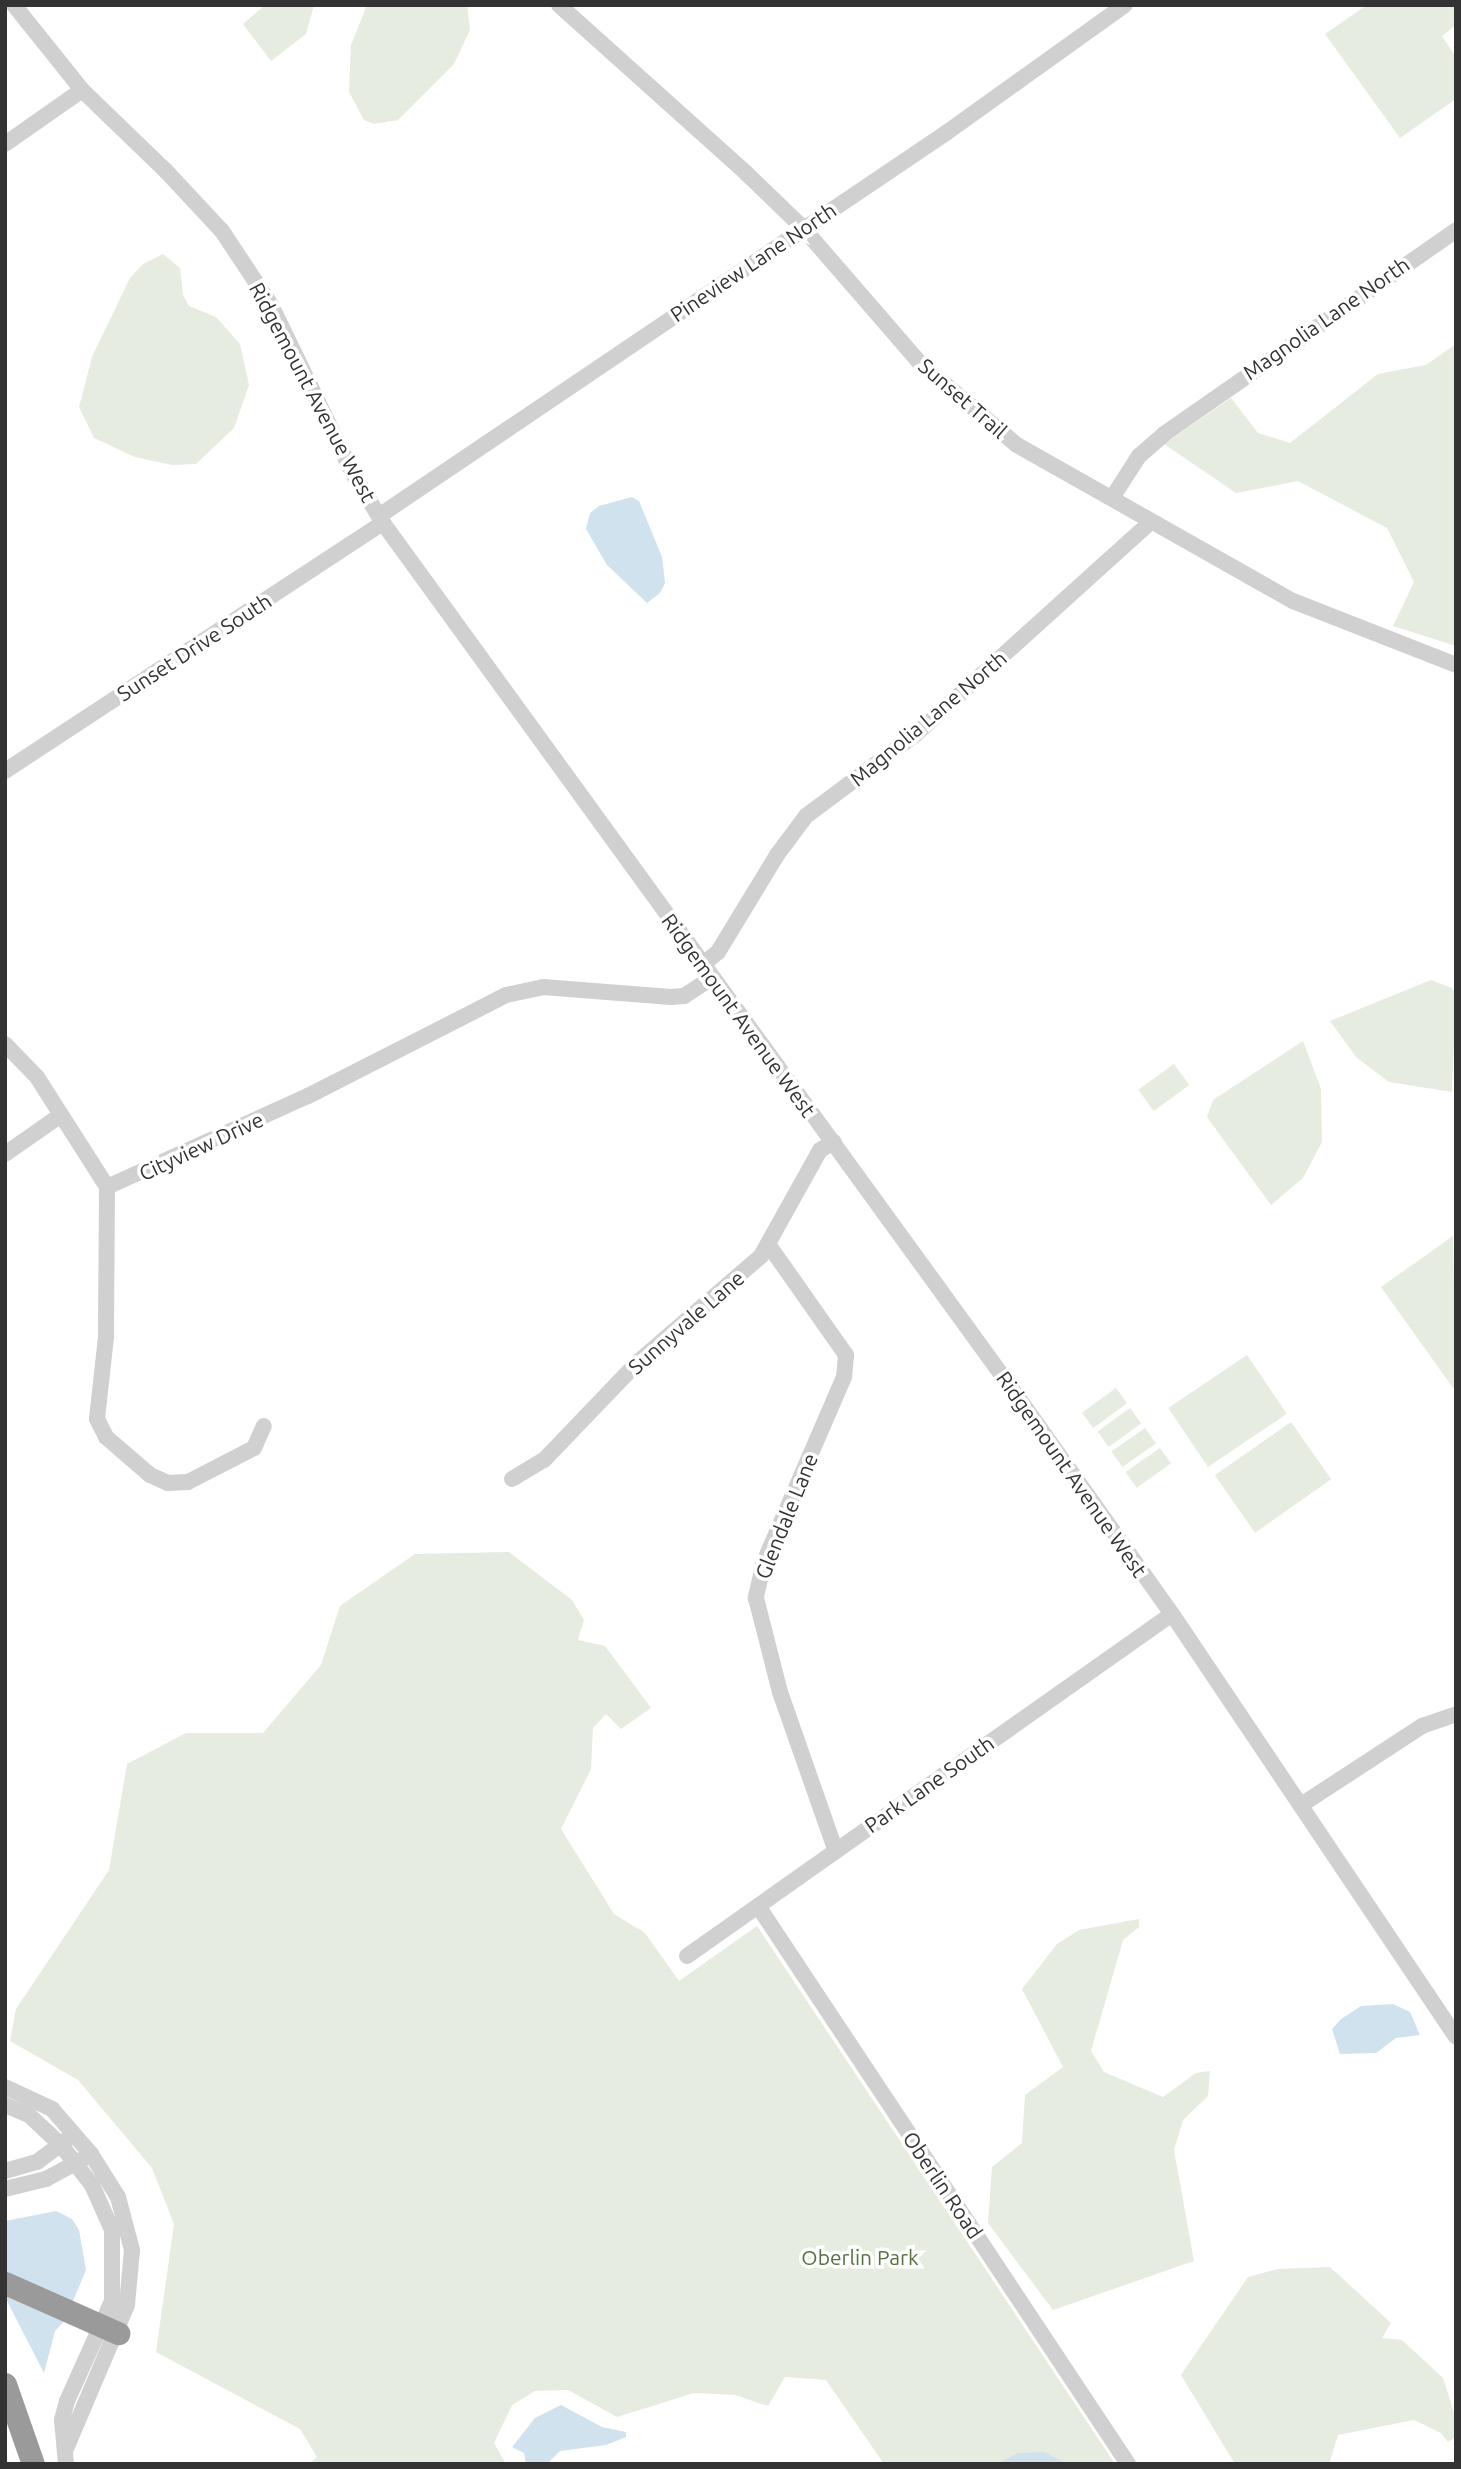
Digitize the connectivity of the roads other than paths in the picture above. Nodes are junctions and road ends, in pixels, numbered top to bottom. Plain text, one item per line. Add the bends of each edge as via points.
1 (14, 5) edge
2 (559, 5) edge
3 (1125, 5) edge
4 (82, 90) junction
5 (5, 144) edge
6 (803, 228) junction
7 (1456, 230) edge
8 (1112, 498) junction
9 (381, 519) junction
10 (1151, 522) junction
11 (1456, 666) edge
12 (5, 771) edge
13 (707, 971) junction
14 (5, 1044) edge
15 (61, 1115) junction
16 (834, 1142) junction
17 (5, 1154) edge
18 (107, 1187) junction
19 (768, 1244) junction
20 (264, 1426) dead end
21 (512, 1479) dead end
22 (1172, 1614) junction
23 (1456, 1714) edge
24 (1301, 1805) junction
25 (835, 1849) junction
26 (758, 1906) junction
27 (687, 1956) dead end
28 (1456, 2037) edge
29 (5, 2087) edge
30 (5, 2105) edge
31 (75, 2133) junction
32 (61, 2145) junction
33 (91, 2154) junction
34 (75, 2163) junction
35 (5, 2171) edge
36 (5, 2189) edge
37 (5, 2283) edge
38 (110, 2330) junction
39 (5, 2384) edge
40 (65, 2458) edge
41 (33, 2464) edge
42 (1128, 2464) edge

1 - 4 street, Ridgemount Avenue West
2 - 6 street, Sunset Trail
3 - 6 street, Pineview Lane North via 947,133
4 - 5 street
4 - 9 street, Ridgemount Avenue West via 195,199 242,259 271,305 352,472
6 - 8 street, Sunset Trail via 919,362 1017,444
6 - 9 street, Pineview Lane North
7 - 8 street, Magnolia Lane North via 1164,434 1139,456
8 - 10 street, Sunset Trail
9 - 12 street, Sunset Drive South
9 - 13 street, Ridgemount Avenue West
10 - 11 street, Sunset Trail via 1293,601
10 - 13 street, Magnolia Lane North via 916,734 806,816
13 - 16 street, Ridgemount Avenue West
13 - 18 street, Cityview Drive via 684,996 543,987 506,995 309,1096
14 - 15 street via 25,1061
15 - 17 street
15 - 18 street
16 - 19 street, Sunnyvale Lane via 820,1150
16 - 22 street, Ridgemount Avenue West
18 - 20 street via 106,1337 97,1419 106,1437 150,1475 168,1483 188,1482 254,1448
19 - 21 street, Sunnyvale Lane via 749,1267 600,1398 544,1460
19 - 25 street, Glendale Lane via 846,1355 844,1377 764,1562 756,1598 780,1692
22 - 24 street, Ridgemount Avenue West
22 - 25 street, Park Lane South
23 - 24 street via 1422,1726
24 - 28 street, Ridgemount Avenue West
25 - 26 street, Park Lane South
26 - 27 street, Park Lane South
26 - 42 street, Oberlin Road
29 - 31 street via 40,2100
30 - 32 street via 29,2115
31 - 32 street
31 - 33 street
32 - 34 street
32 - 35 street via 37,2162
33 - 34 street
33 - 38 street via 118,2197 132,2250 132,2278
34 - 36 street via 46,2179
34 - 38 street via 97,2195 112,2230 115,2277
37 - 38 highway
38 - 40 street via 67,2401 62,2420
39 - 41 highway

